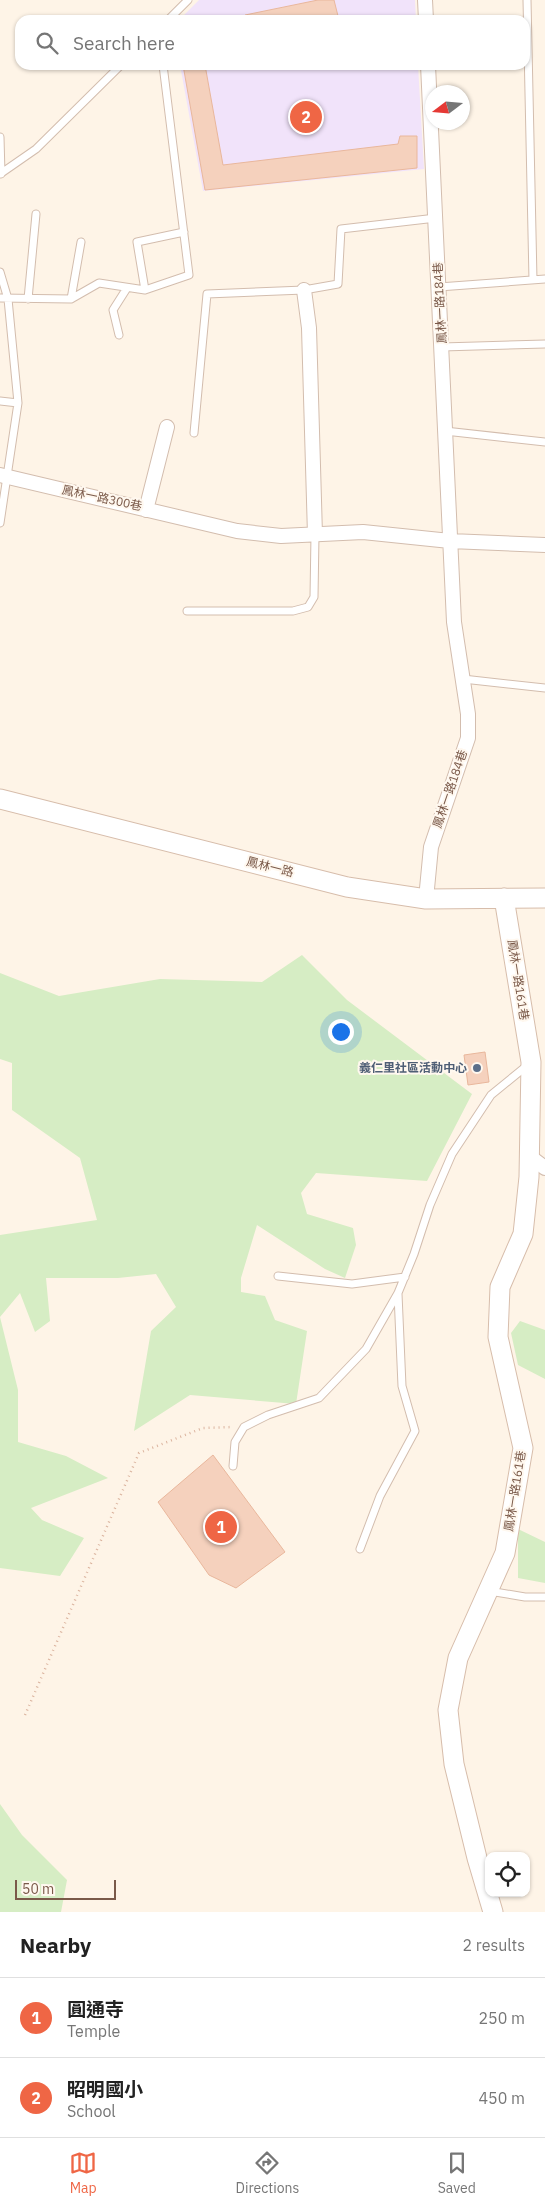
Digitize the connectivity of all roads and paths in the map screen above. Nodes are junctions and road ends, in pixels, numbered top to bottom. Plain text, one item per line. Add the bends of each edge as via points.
1 (188, 0) edge
2 (425, 0) edge
3 (527, 0) edge
4 (173, 15) edge
5 (426, 15) edge
6 (527, 15) edge
7 (116, 70) edge
8 (164, 70) edge
9 (428, 70) edge
10 (528, 70) edge
11 (0, 137) edge
12 (0, 174) edge
13 (36, 214) dead end
14 (436, 218) junction
15 (184, 232) junction
16 (81, 242) dead end
17 (0, 272) edge
18 (545, 279) edge
19 (533, 280) junction
20 (439, 287) junction
21 (127, 288) junction
22 (145, 290) junction
23 (304, 290) junction
24 (0, 298) edge
25 (8, 298) junction
26 (28, 299) junction
27 (70, 299) junction
28 (118, 335) dead end
29 (545, 344) edge
30 (442, 347) junction
31 (0, 401) edge
32 (18, 402) junction
33 (167, 427) dead end
34 (445, 431) junction
35 (194, 433) dead end
36 (545, 442) edge
37 (3, 476) edge
38 (146, 510) junction
39 (0, 523) edge
40 (315, 535) junction
41 (450, 542) junction
42 (545, 545) edge
43 (187, 611) dead end
44 (463, 679) junction
45 (545, 688) edge
46 (0, 799) edge
47 (504, 898) junction
48 (545, 898) edge
49 (426, 899) junction
50 (531, 1062) junction
51 (529, 1156) junction
52 (545, 1168) edge
53 (278, 1276) dead end
54 (405, 1277) junction
55 (398, 1293) junction
56 (244, 1427) junction
57 (232, 1466) dead end
58 (360, 1549) dead end
59 (488, 1591) junction
60 (545, 1597) edge
61 (25, 1715) dead end
62 (493, 1912) edge

1 - 4 lane
2 - 5 street
3 - 6 lane
7 - 12 lane via 36,148
8 - 15 lane
9 - 14 street, 鳳林一路184巷
10 - 19 lane
11 - 12 lane
13 - 26 lane
14 - 20 street, 鳳林一路184巷
14 - 23 lane via 341,230 338,284
15 - 22 lane via 189,275
15 - 22 lane via 137,242
16 - 27 lane
17 - 25 lane
18 - 19 lane
19 - 20 lane
20 - 30 street, 鳳林一路184巷
21 - 22 lane
21 - 27 lane via 99,283
21 - 28 lane via 113,310
23 - 35 lane via 207,294
23 - 40 street via 309,328
24 - 25 lane
25 - 26 lane
25 - 32 lane
26 - 27 lane
29 - 30 lane
30 - 34 street, 鳳林一路184巷
31 - 32 lane
32 - 37 lane
33 - 38 street, 鳳林一路300巷
34 - 36 lane
34 - 41 street, 鳳林一路184巷
37 - 38 street, 鳳林一路300巷
37 - 39 lane
38 - 40 street via 236,531 281,536
40 - 41 street via 363,532
40 - 43 lane via 314,597 308,607 293,611
41 - 42 street
41 - 44 street, 鳳林一路184巷 via 454,622
44 - 45 lane
44 - 49 street, 鳳林一路184巷 via 468,738 431,847
46 - 49 street, 鳳林一路 via 346,886
47 - 48 street, 鳳林一路
47 - 49 street, 鳳林一路
47 - 50 street, 鳳林一路161巷
50 - 51 street, 鳳林一路161巷
50 - 54 lane via 491,1095 452,1154
51 - 52 street
51 - 59 street, 鳳林一路161巷 via 523,1234 500,1287 498,1337 523,1448 505,1553
53 - 54 lane via 352,1284
54 - 55 lane
55 - 56 lane via 366,1349 319,1398 268,1415
55 - 58 lane via 402,1386 415,1431 380,1496
56 - 57 lane via 235,1442
56 - 61 path via 203,1428 140,1453
59 - 60 lane
59 - 62 street, 鳳林一路161巷 via 458,1658 448,1710 454,1764

